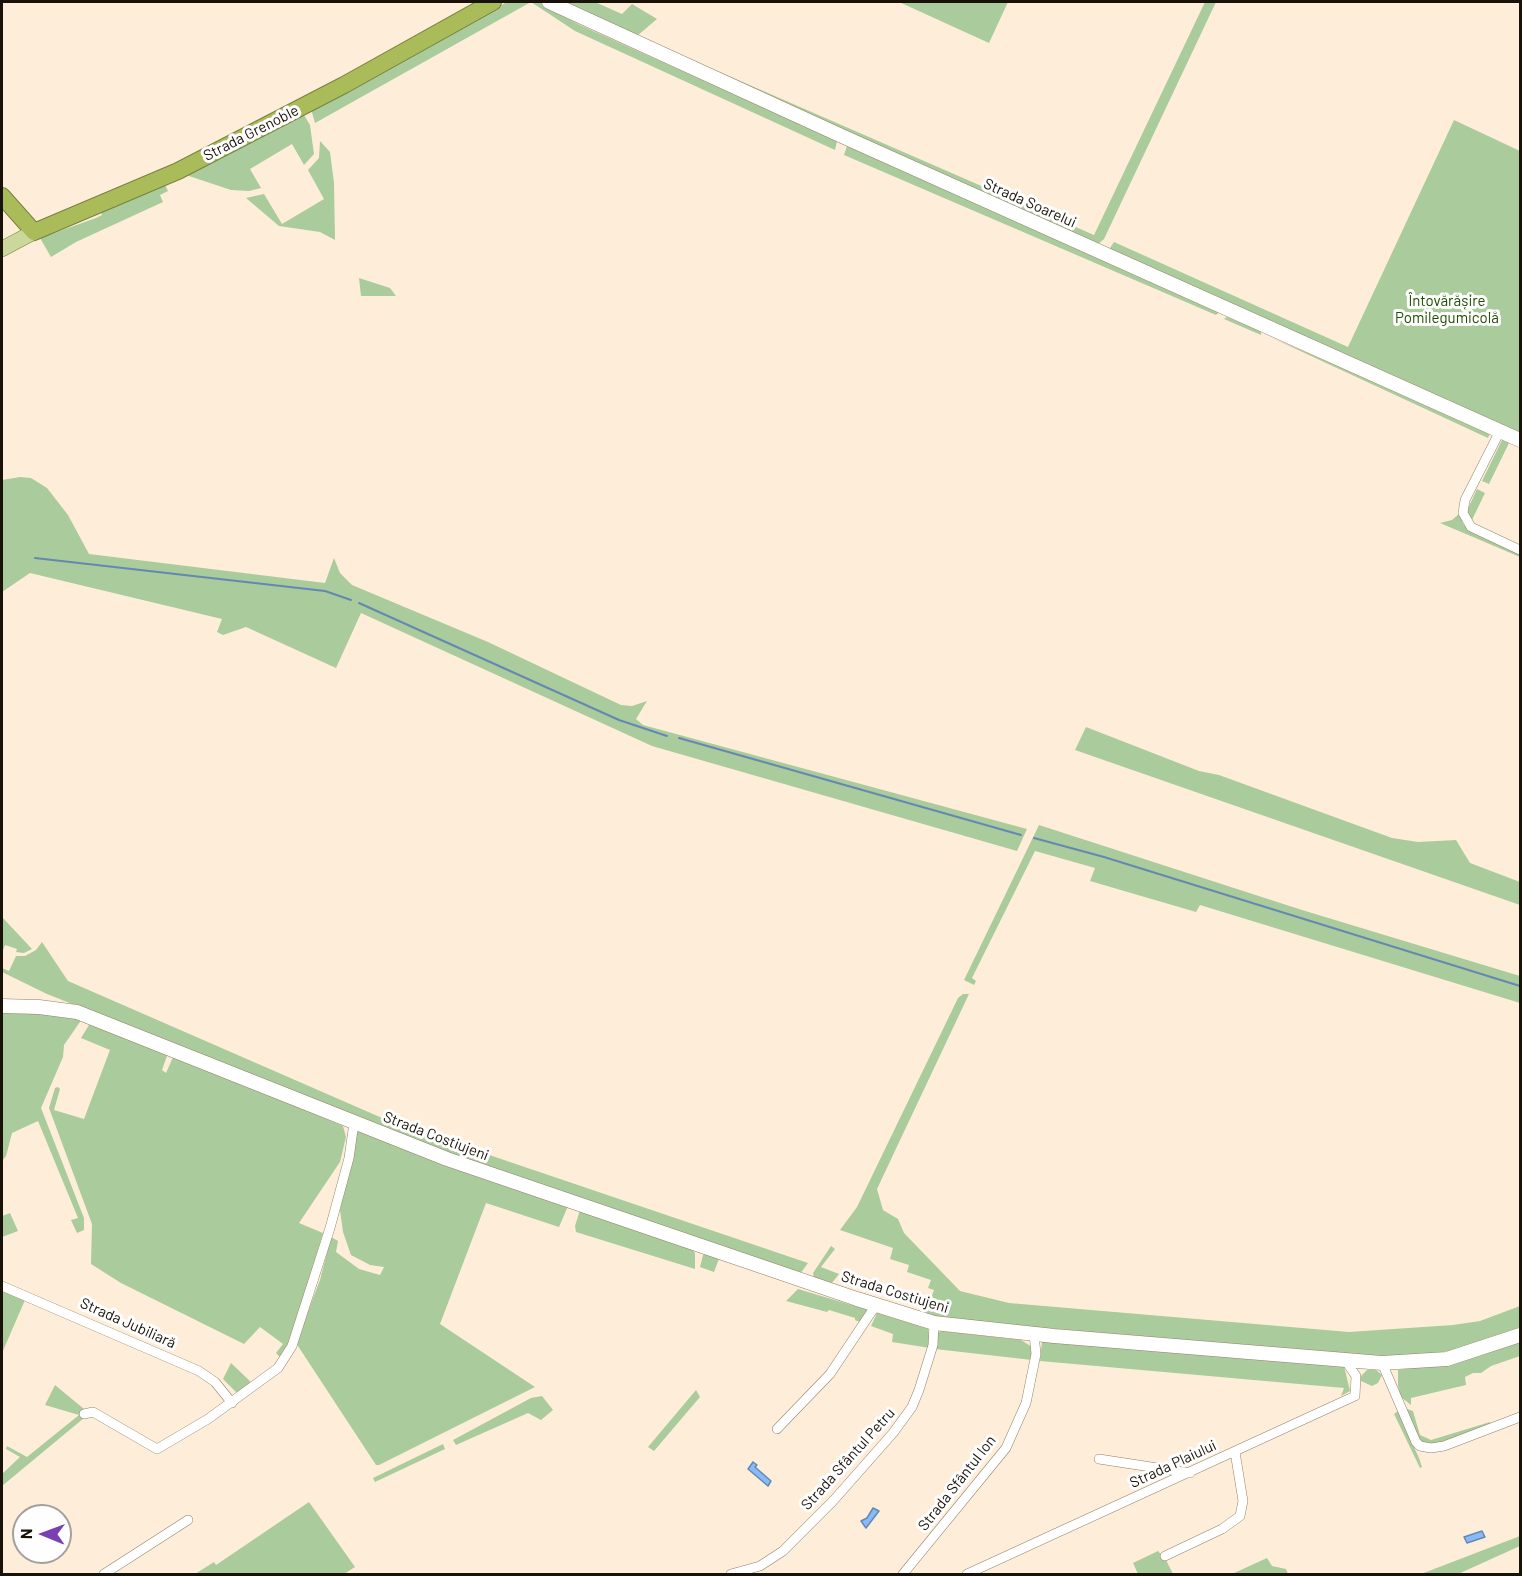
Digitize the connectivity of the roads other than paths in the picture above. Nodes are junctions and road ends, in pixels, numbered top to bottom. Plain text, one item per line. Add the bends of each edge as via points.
1 (494, 2) edge
2 (549, 2) edge
3 (2, 196) edge
4 (33, 232) junction
5 (2, 249) edge
6 (1500, 431) junction
7 (1521, 440) edge
8 (1521, 550) edge
9 (2, 1006) edge
10 (354, 1123) junction
11 (2, 1286) edge
12 (876, 1305) junction
13 (934, 1323) junction
14 (1034, 1334) junction
15 (1521, 1335) edge
16 (1345, 1360) junction
17 (1382, 1363) junction
18 (232, 1403) junction
19 (84, 1414) dead end
20 (1521, 1417) edge
21 (777, 1430) dead end
22 (1235, 1452) junction
23 (1099, 1459) dead end
24 (1190, 1473) junction
25 (188, 1520) dead end
26 (1165, 1556) dead end
27 (104, 1575) edge
28 (731, 1575) edge
29 (903, 1575) edge
30 (967, 1575) edge

1 - 4 highway, Strada Grenoble via 178,171
2 - 6 street, Strada Soarelui
3 - 4 highway
4 - 5 main road, Strada Grenoble
6 - 7 street, Strada Soarelui
6 - 8 street via 1465,500 1463,513 1472,527
9 - 10 street, Strada Costiujeni via 77,1012
10 - 12 street, Strada Costiujeni via 497,1177
10 - 18 street via 330,1228 292,1346 278,1368
11 - 18 street, Strada Jubiliară via 199,1371 215,1382
12 - 13 street, Strada Costiujeni
12 - 21 street via 830,1374
13 - 14 street, Strada Costiujeni
13 - 28 street, Strada Sfântul Petru via 930,1359 919,1390 893,1433 783,1551 760,1566
14 - 16 street, Strada Costiujeni
14 - 29 street, Strada Sfântul Ion via 1036,1354 1026,1403 1006,1448
15 - 17 street, Strada Costiujeni via 1447,1359
16 - 17 street, Strada Costiujeni
16 - 22 street, Strada Plaiului via 1356,1376 1354,1396
17 - 20 street via 1420,1446 1444,1446
18 - 19 street via 157,1449 93,1412
22 - 24 street, Strada Plaiului
22 - 26 street via 1243,1501 1240,1516
23 - 24 street
24 - 30 street, Strada Plaiului
25 - 27 street

